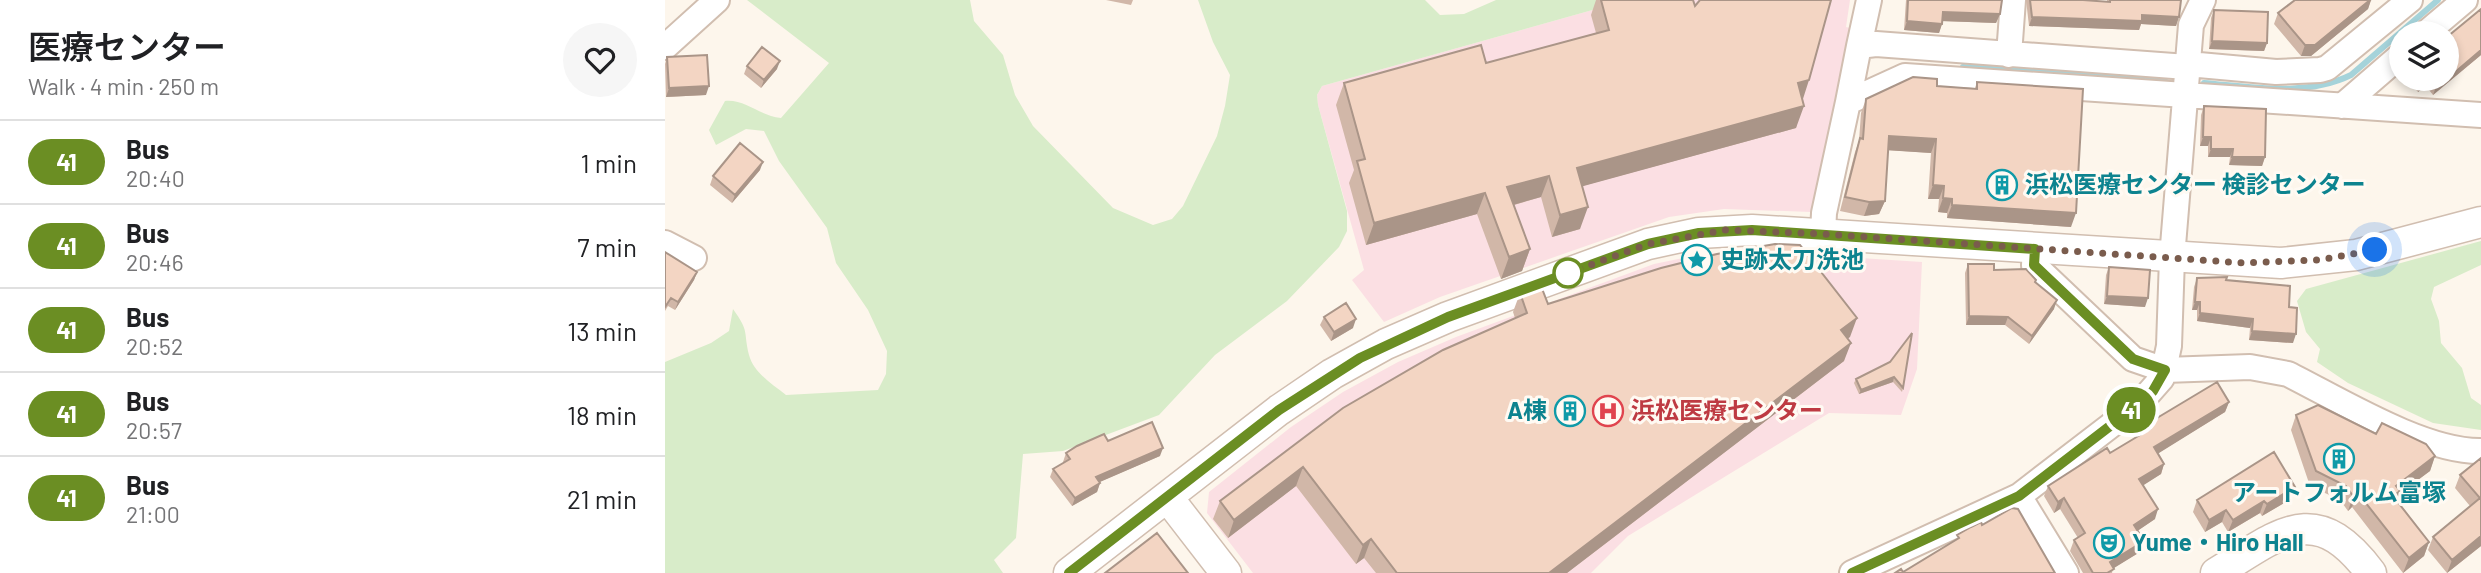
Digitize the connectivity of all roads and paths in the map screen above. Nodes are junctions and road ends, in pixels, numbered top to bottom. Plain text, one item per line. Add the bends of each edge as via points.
1 (717, 0) edge
2 (1869, 0) edge
3 (2013, 0) edge
4 (2203, 0) edge
5 (2410, 0) edge
6 (2465, 0) edge
7 (2440, 21) edge
8 (1859, 46) junction
9 (665, 47) edge
10 (2009, 55) junction
11 (2187, 65) junction
12 (2389, 65) edge
13 (2186, 96) junction
14 (1848, 102) junction
15 (2342, 106) junction
16 (2481, 115) edge
17 (2481, 222) edge
18 (1823, 234) junction
19 (665, 243) edge
20 (2035, 249) junction
21 (694, 258) dead end
22 (2172, 258) junction
23 (2165, 370) junction
24 (2481, 451) edge
25 (2019, 496) junction
26 (1168, 498) junction
27 (1069, 573) edge
28 (1226, 573) edge
29 (1852, 573) edge
30 (2066, 573) edge
31 (2216, 573) edge
32 (2371, 573) edge

1 - 9 street
2 - 8 street
3 - 10 street
4 - 11 street via 2192,25
5 - 11 street via 2320,70 2276,72
6 - 7 street
8 - 10 street
8 - 14 street
10 - 11 street
11 - 13 street
12 - 15 street
13 - 14 street via 1905,76
13 - 15 street
13 - 22 street
14 - 18 street
15 - 16 street
17 - 22 street via 2319,260 2267,263
18 - 20 street
18 - 26 street via 1725,230 1673,238 1418,329 1305,391
19 - 21 street
20 - 22 street
20 - 23 street via 2034,265 2133,359
22 - 23 street
23 - 24 street via 2269,369 2420,439
23 - 25 street via 2140,403
25 - 29 street
25 - 30 street
26 - 27 street
26 - 28 street
31 - 32 street via 2274,537 2303,529 2333,534

